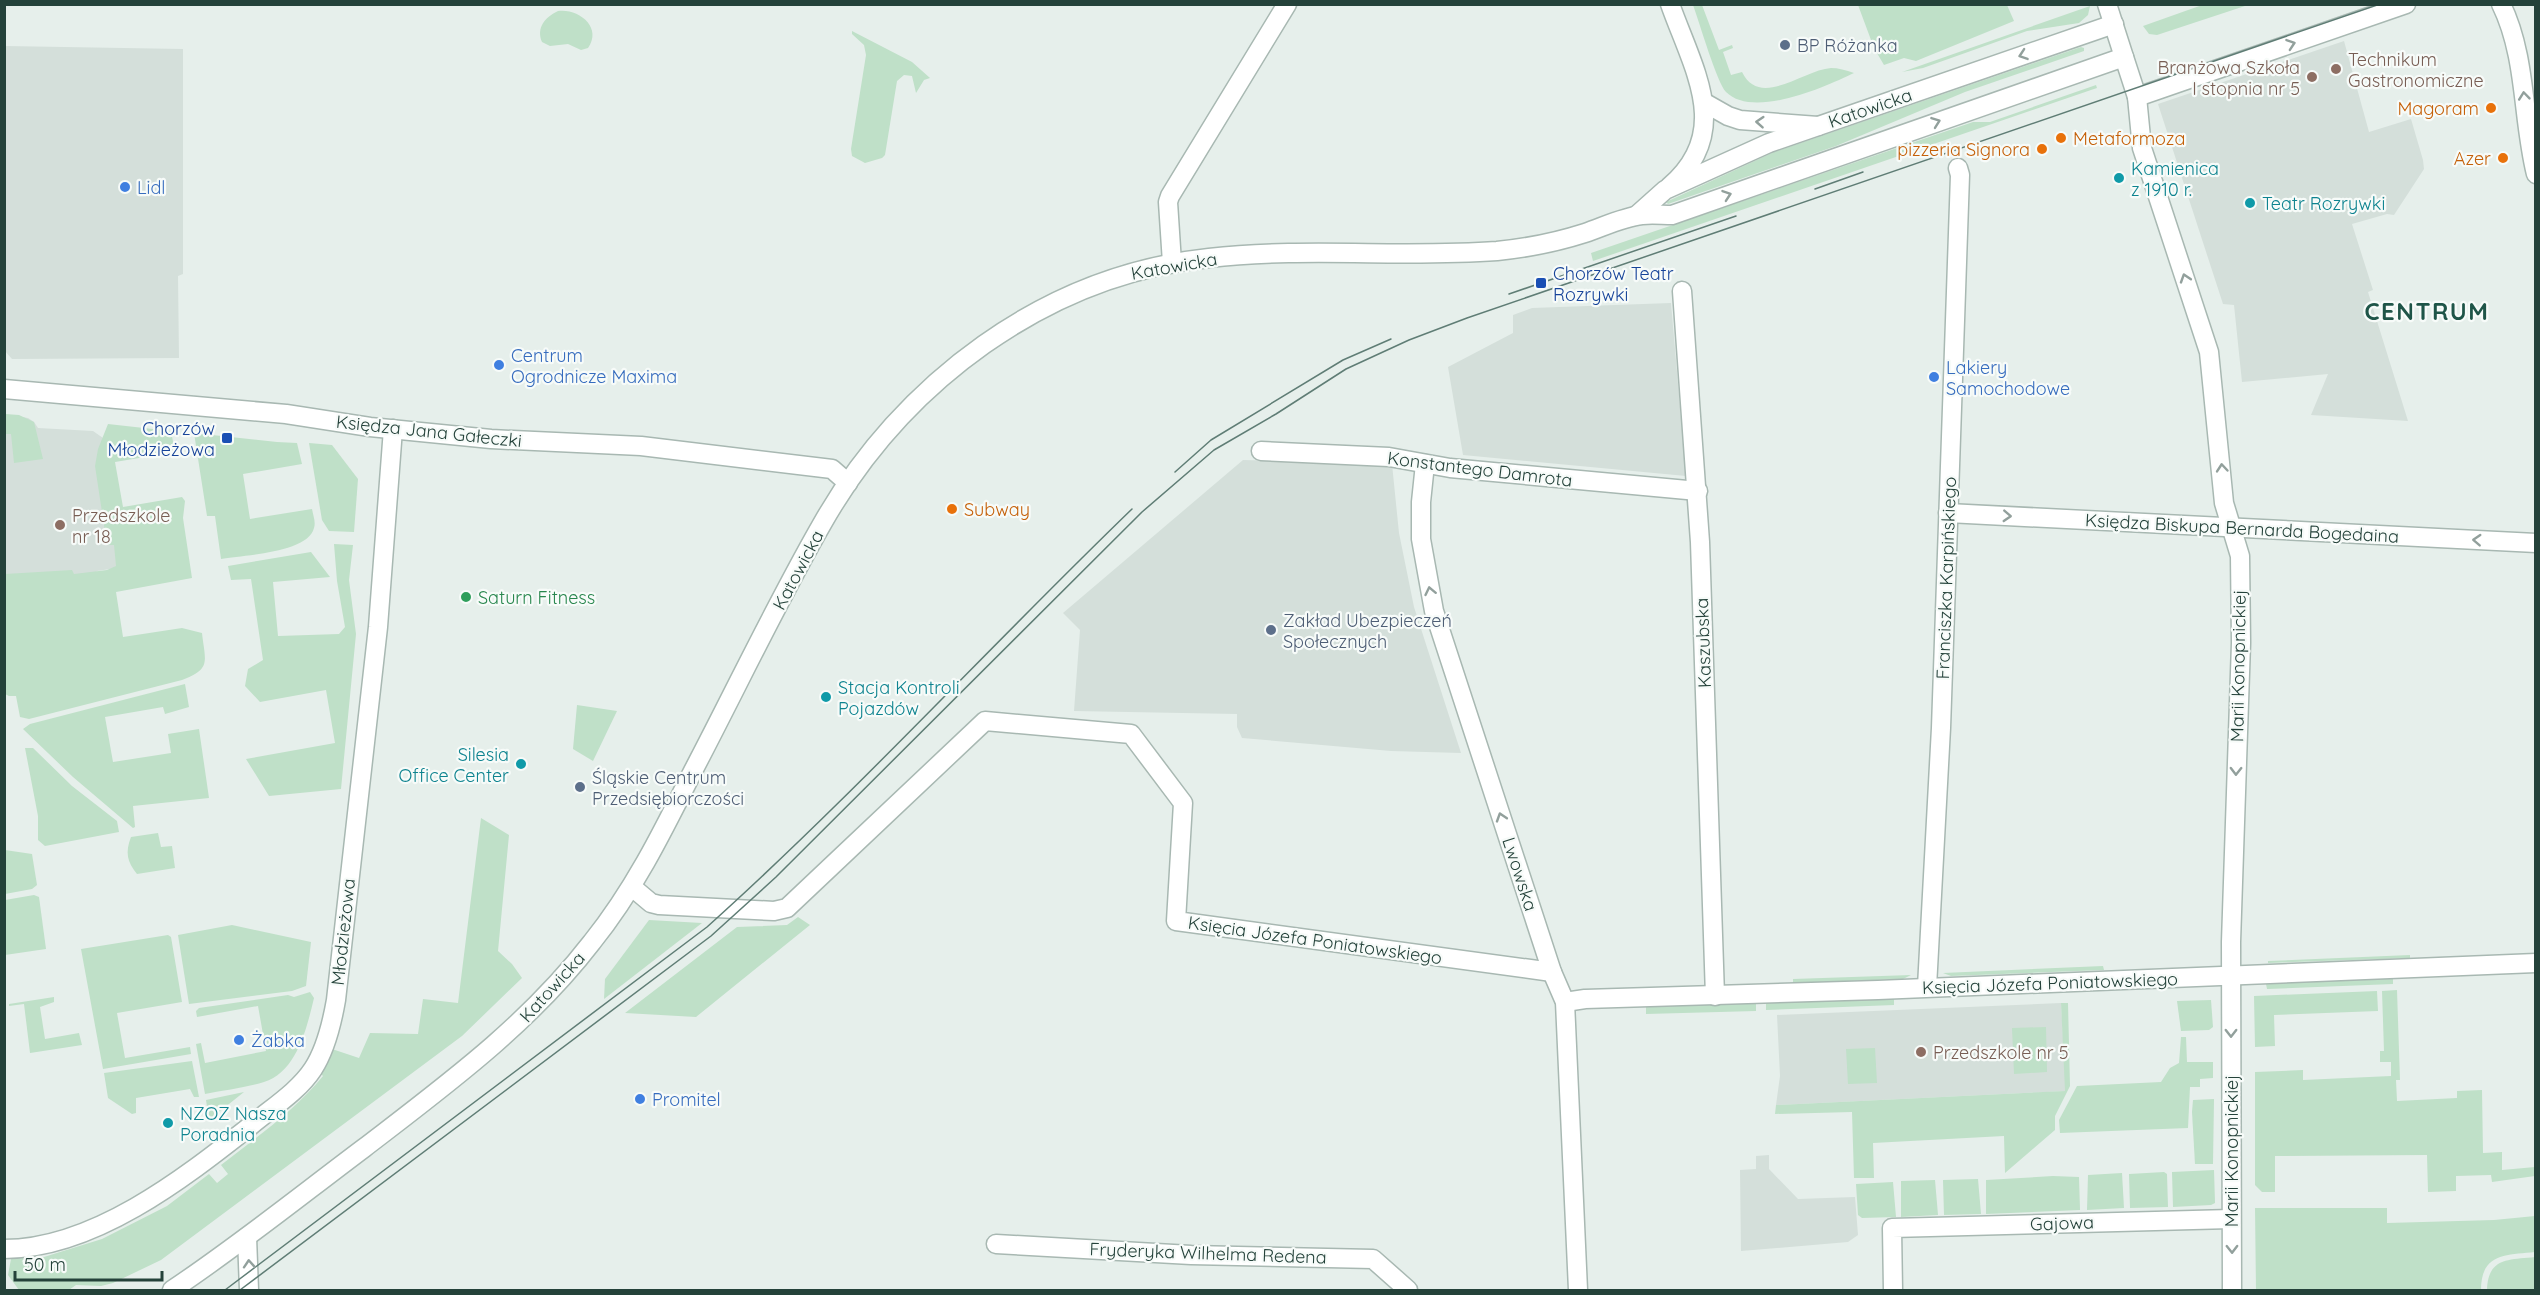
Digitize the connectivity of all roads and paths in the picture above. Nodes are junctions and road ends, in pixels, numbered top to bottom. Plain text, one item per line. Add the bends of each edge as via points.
1 (1287, 4) edge
2 (1671, 4) edge
3 (2107, 4) edge
4 (2406, 4) edge
5 (2501, 4) edge
6 (2114, 24) junction
7 (2124, 57) junction
8 (2137, 97) junction
9 (1705, 103) junction
10 (1818, 126) junction
11 (1958, 168) dead end
12 (2535, 174) edge
13 (1665, 190) junction
14 (1637, 215) junction
15 (1172, 263) junction
16 (1682, 291) dead end
17 (4, 389) edge
18 (393, 429) junction
19 (1261, 451) dead end
20 (1425, 464) junction
21 (848, 483) junction
22 (1698, 491) junction
23 (1948, 513) junction
24 (2229, 526) junction
25 (2535, 543) edge
26 (632, 887) junction
27 (2535, 963) edge
28 (1552, 972) junction
29 (2231, 974) junction
30 (1927, 987) junction
31 (1715, 996) junction
32 (1565, 1002) junction
33 (2231, 1219) junction
34 (247, 1237) junction
35 (996, 1244) dead end
36 (4, 1249) edge
37 (172, 1290) edge
38 (249, 1290) edge
39 (1408, 1290) edge
40 (1578, 1290) edge
41 (1893, 1290) edge
42 (2232, 1290) edge

1 - 15 street via 1170,196
2 - 9 street
3 - 6 street, Marii Konopnickiej
8 -> 4 street
12 -> 5 street via 2522,76 2512,27
6 - 7 street, Marii Konopnickiej
6 -> 10 street, Katowicka
7 - 8 street, Marii Konopnickiej
14 -> 7 street, Katowicka via 1672,214
24 -> 8 street, Marii Konopnickiej via 2209,352 2142,148
10 -> 9 street via 1740,120
9 - 13 street via 1700,147 1682,176
10 - 13 street, Katowicka via 1748,151
11 - 23 street, Franciszka Karpińskiego
13 - 14 street, Katowicka
14 - 15 street, Katowicka via 1559,241 1518,249 1255,254
15 - 21 street, Katowicka via 1132,272 1069,297 1010,327 956,363 903,413
16 - 22 street, Kaszubska
17 - 18 street, Księdza Jana Gałeczki via 286,414
18 - 21 street, Księdza Jana Gałeczki via 491,439 641,446 811,466 832,469
18 - 36 street, Młodzieżowa via 378,627 336,1000 321,1053 294,1090 163,1191 92,1228 27,1248
19 - 20 street, Konstantego Damrota via 1389,457
20 - 22 street, Konstantego Damrota
28 -> 20 street, Lwowska via 1434,611 1421,539
21 - 26 street, Katowicka via 809,547
22 - 31 street, Kaszubska
23 -> 24 street, Księdza Biskupa Bernarda Bogedaina
23 - 30 street, Franciszka Karpińskiego
25 -> 24 street, Księdza Biskupa Bernarda Bogedaina
24 -> 29 street, Marii Konopnickiej via 2240,556 2241,643
26 - 28 street, Księcia Józefa Poniatowskiego via 659,905 774,912 787,908 985,721 1131,735 1183,803 1176,921
26 - 34 street, Katowicka via 573,966 513,1029 449,1083
27 - 29 street, Księcia Józefa Poniatowskiego
28 - 32 street, Lwowska
29 - 30 street, Księcia Józefa Poniatowskiego
29 -> 33 street, Marii Konopnickiej
30 - 31 street, Księcia Józefa Poniatowskiego
31 - 32 street, Księcia Józefa Poniatowskiego
32 - 40 street, Lwowska
33 - 41 street, Gajowa via 1892,1228
33 -> 42 street, Marii Konopnickiej
34 - 37 street, Katowicka
38 -> 34 street
35 - 39 street, Fryderyka Wilhelma Redena via 1191,1255 1373,1258

